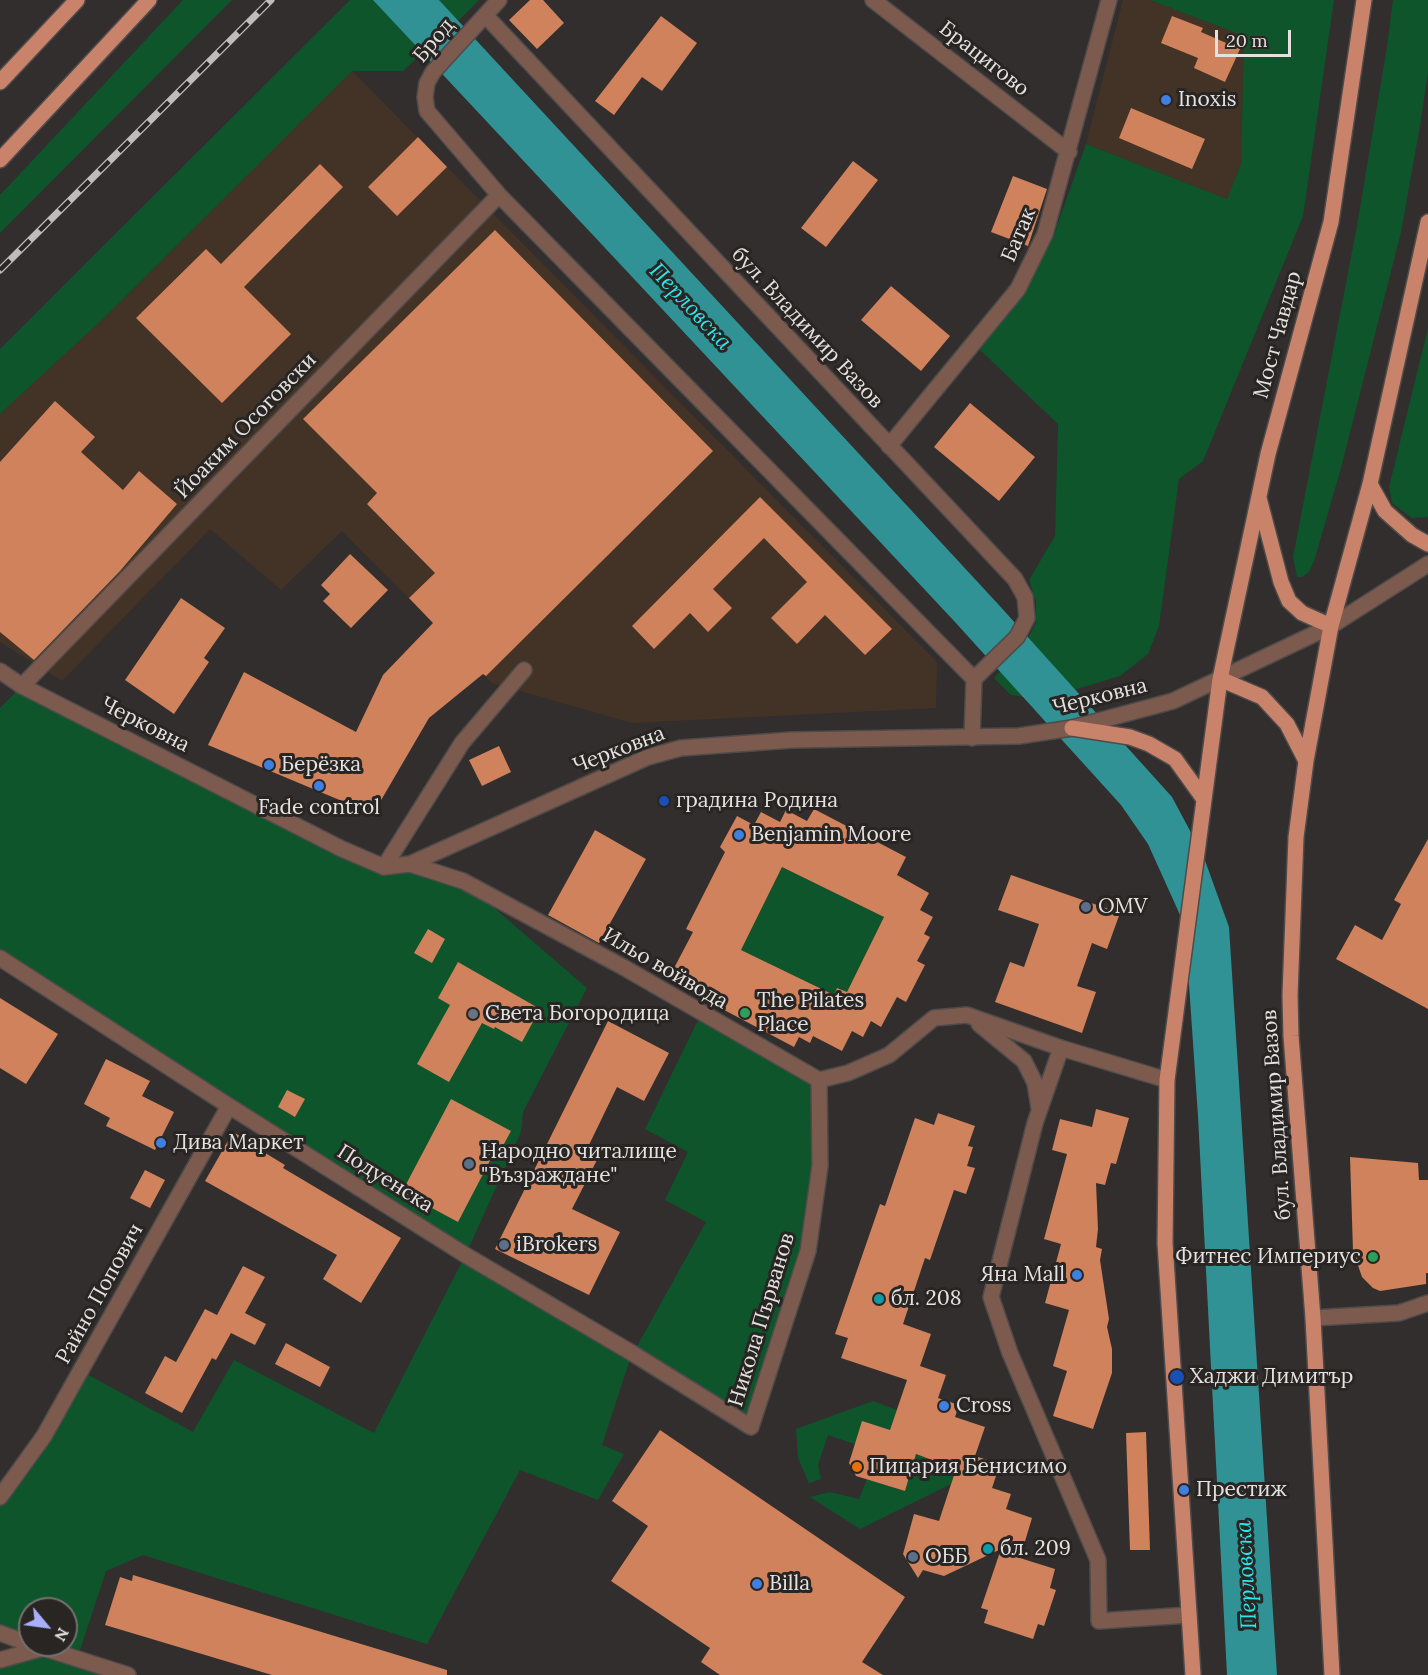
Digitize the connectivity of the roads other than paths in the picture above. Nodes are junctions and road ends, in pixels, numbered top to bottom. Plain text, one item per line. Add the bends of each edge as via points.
1 (77, 0) edge
2 (149, 0) edge
3 (499, 0) edge
4 (873, 0) edge
5 (1108, 0) edge
6 (1364, 0) edge
7 (485, 15) junction
8 (0, 82) edge
9 (1069, 152) junction
10 (0, 160) edge
11 (499, 195) junction
12 (1427, 229) edge
13 (889, 446) junction
14 (1370, 484) junction
15 (1258, 495) junction
16 (1428, 544) edge
17 (1428, 564) edge
18 (1331, 626) junction
19 (524, 670) dead end
20 (0, 671) edge
21 (1220, 679) junction
22 (974, 680) junction
23 (22, 686) junction
24 (1072, 728) junction
25 (972, 738) junction
26 (1306, 761) junction
27 (1203, 798) junction
28 (410, 864) junction
29 (384, 867) junction
30 (0, 958) edge
31 (967, 1015) junction
32 (1061, 1048) junction
33 (819, 1080) junction
34 (1167, 1080) junction
35 (229, 1106) junction
36 (1040, 1111) junction
37 (1428, 1303) edge
38 (1313, 1318) junction
39 (752, 1428) joint
40 (0, 1497) edge
41 (1189, 1615) junction
42 (0, 1633) edge
43 (18, 1640) edge
44 (18, 1653) edge
45 (71, 1657) edge
46 (0, 1660) edge
47 (128, 1675) edge
48 (1193, 1675) edge
49 (1332, 1675) edge

1 - 8 main road
2 - 10 main road
3 - 7 street, Брод
4 - 9 street, Брацигово
5 - 9 street, Батак
6 - 15 main road, Мост Чавдар via 1331,222
7 - 11 street, Брод via 430,78 425,97 427,111
7 - 13 street, бул. Владимир Вазов
9 - 13 street, Батак via 1046,234 1018,289
11 - 22 street
11 - 23 street, Йоаким Осоговски
12 - 14 main road
13 - 22 street, бул. Владимир Вазов via 1015,579 1025,597 1027,618 1017,637
14 - 16 main road via 1385,511
14 - 18 main road
15 - 18 main road via 1289,601 1302,613
15 - 21 main road, Мост Чавдар
17 - 18 street
18 - 21 street, Черковна
18 - 26 main road, бул. Владимир Вазов
19 - 29 street via 462,743
20 - 23 street, Черковна
21 - 24 street, Черковна via 1173,701
21 - 26 main road via 1262,698 1287,724
21 - 27 main road
22 - 25 street
23 - 29 street, Черковна
24 - 25 street, Черковна
24 - 27 main road via 1149,744 1175,759
25 - 28 street, Черковна via 792,740 681,748 648,757
26 - 38 main road, бул. Владимир Вазов via 1296,837 1290,995
27 - 34 main road
28 - 29 street, Черковна
28 - 33 street, Ильо войвода via 463,881 623,967
30 - 35 street, Подуенска
31 - 32 street
31 - 33 street via 934,1018 888,1055 848,1073
31 - 36 street via 1024,1061 1035,1083
32 - 34 street
32 - 36 street
33 - 39 street, Никола Първанов via 820,1166 808,1251
34 - 41 main road via 1165,1243
35 - 39 street, Подуенска
35 - 40 street, Райно Попович via 44,1436
36 - 41 street via 991,1297 1010,1353 1098,1560 1099,1621
37 - 38 street via 1399,1314
38 - 49 main road, бул. Владимир Вазов
41 - 48 main road
42 - 43 street
44 - 46 street
45 - 47 street

